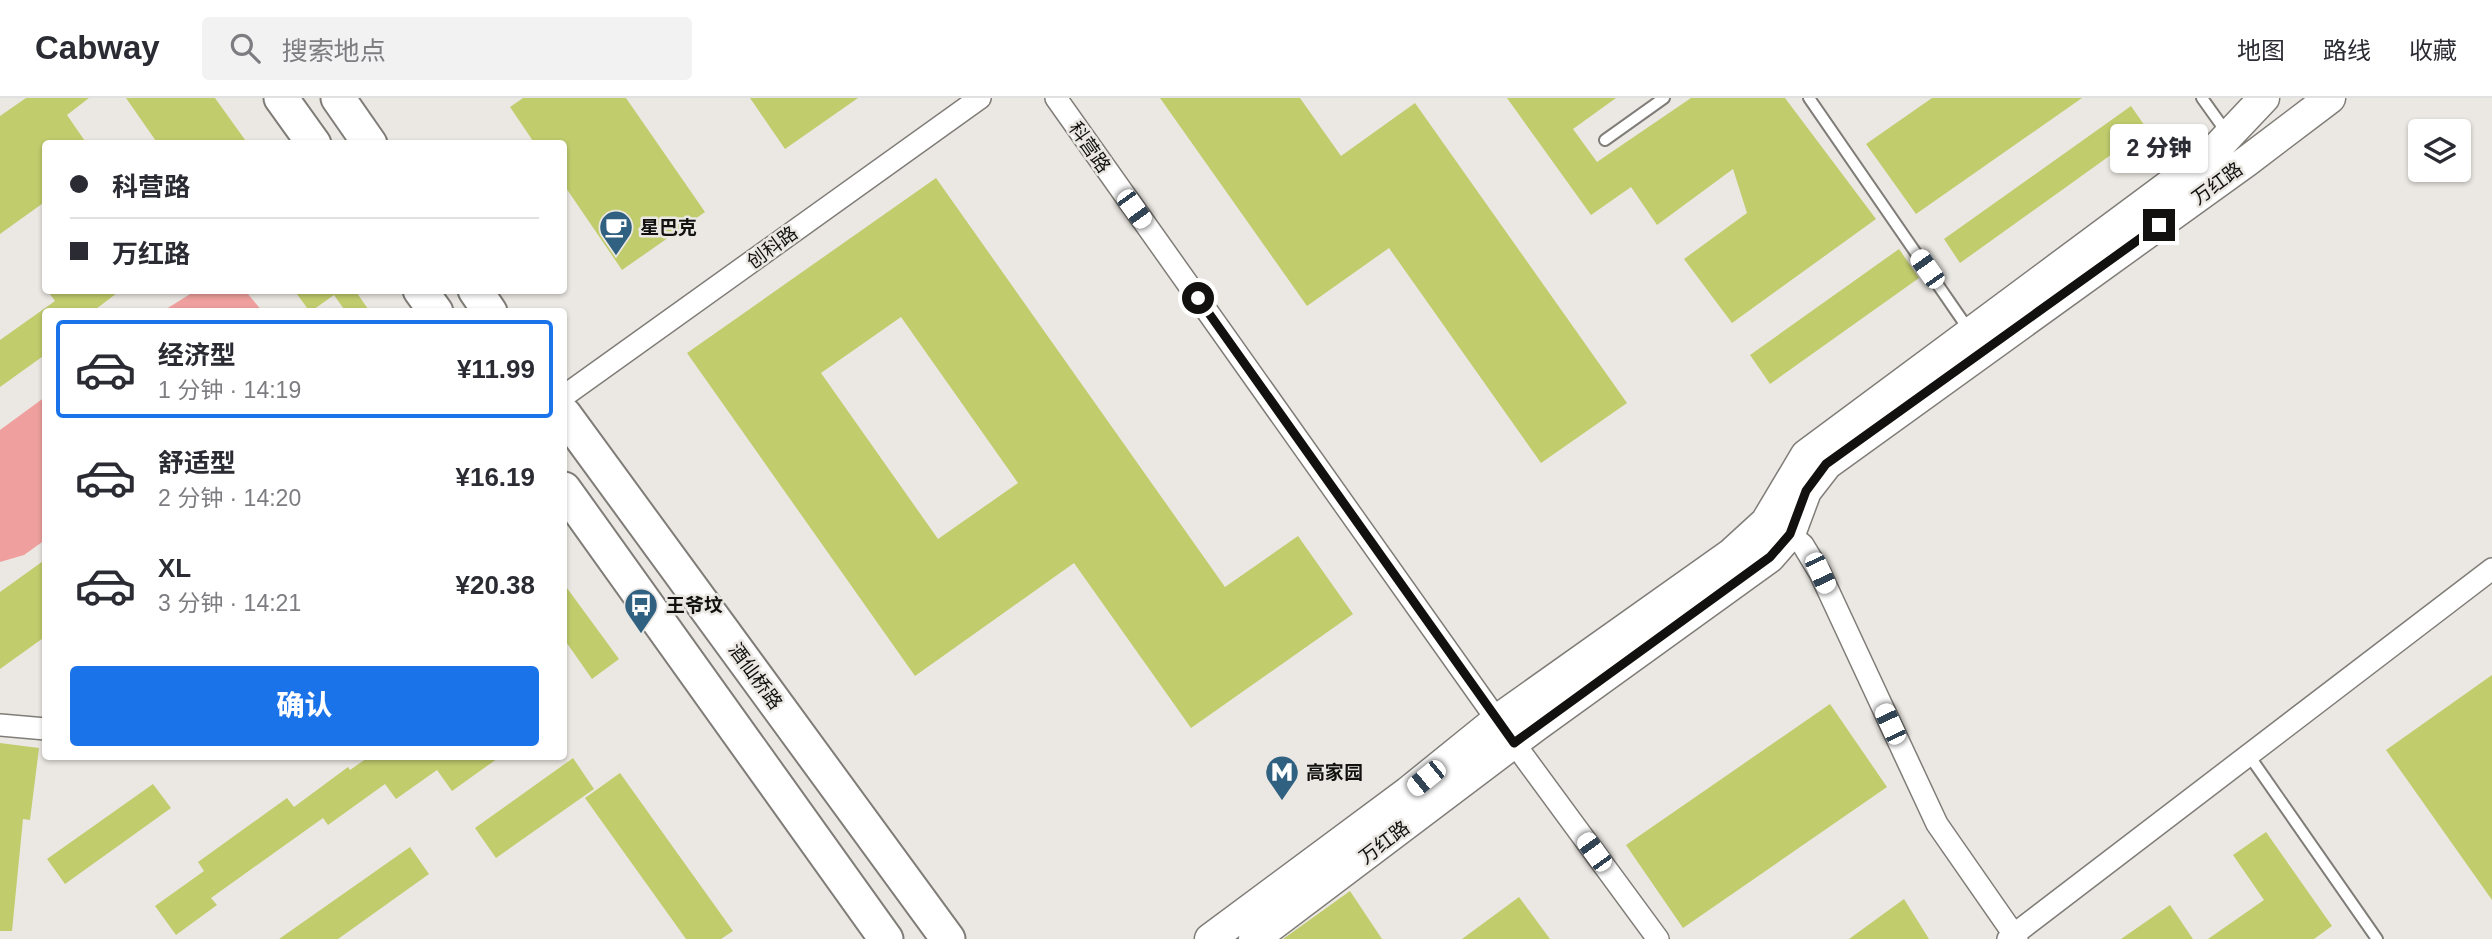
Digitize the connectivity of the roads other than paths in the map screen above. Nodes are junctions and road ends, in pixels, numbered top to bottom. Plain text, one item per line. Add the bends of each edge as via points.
1 (281, 98) edge
2 (338, 98) edge
3 (980, 98) edge
4 (1056, 98) edge
5 (1664, 98) edge
6 (1809, 98) edge
7 (2202, 98) edge
8 (2264, 98) edge
9 (2330, 98) edge
10 (311, 140) edge
11 (367, 140) edge
12 (1605, 140) dead end
13 (2238, 148) junction
14 (1971, 332) junction
15 (567, 394) edge
16 (567, 418) edge
17 (567, 493) edge
18 (1790, 534) junction
19 (2492, 569) edge
20 (0, 725) edge
21 (42, 729) edge
22 (1505, 732) junction
23 (2248, 754) junction
24 (2013, 938) edge
25 (886, 939) edge
26 (948, 939) edge
27 (1210, 939) edge
28 (1254, 939) edge
29 (1658, 939) edge
30 (2377, 939) edge

1 - 10 main road
2 - 11 main road
3 - 15 street, 创科路
4 - 22 street, 科营路
5 - 12 lane
6 - 14 lane
7 - 13 lane
8 - 13 street, 万红路
9 - 13 street, 万红路
13 - 14 street, 万红路 via 2210,155
13 - 18 street, 万红路 via 1826,464 1806,491
14 - 22 street, 万红路 via 1807,455 1766,522
16 - 26 main road, 酒仙桥路
17 - 25 main road
18 - 22 street, 万红路 via 1770,557
18 - 24 street via 1803,545 1820,573 1937,824
19 - 23 street
20 - 21 street
22 - 27 street, 万红路 via 1408,792
22 - 28 street, 万红路
22 - 29 street, 科营路
23 - 24 street
23 - 30 lane

